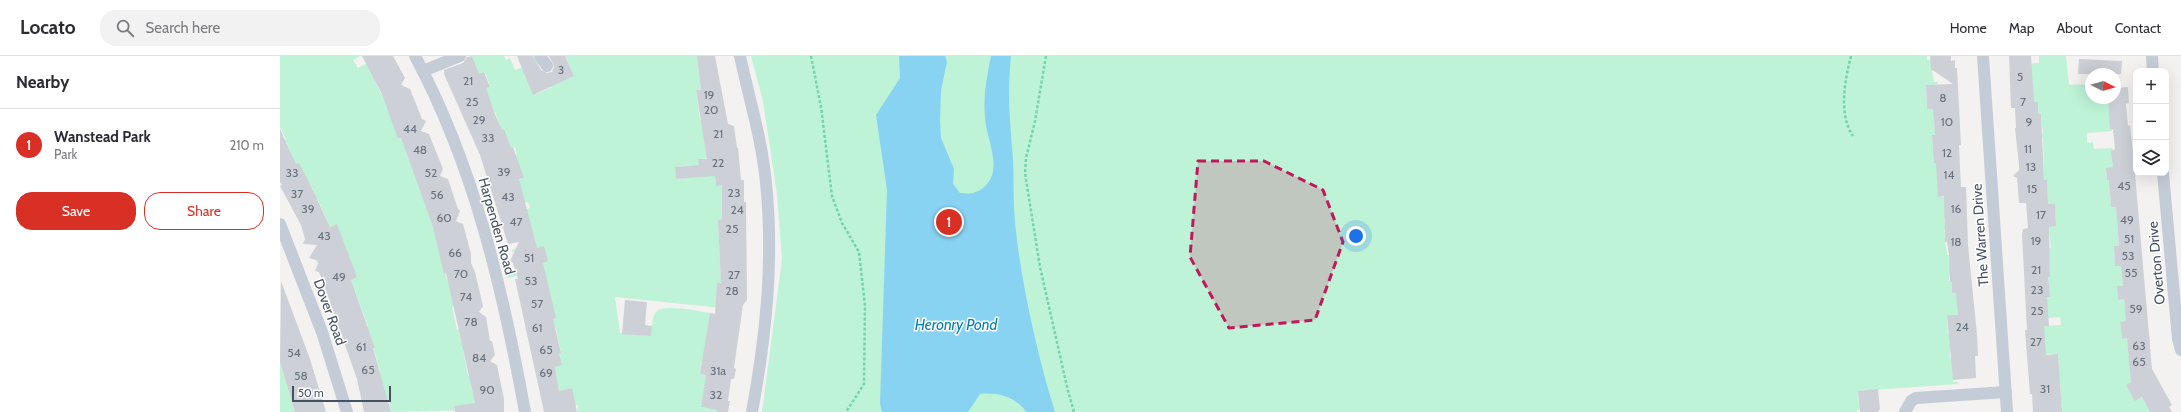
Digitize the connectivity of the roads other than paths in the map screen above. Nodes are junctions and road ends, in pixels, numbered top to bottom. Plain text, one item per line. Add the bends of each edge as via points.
1 (415, 56) edge
2 (460, 56) edge
3 (740, 56) edge
4 (1983, 56) edge
5 (2152, 56) edge
6 (2153, 68) edge
7 (423, 71) junction
8 (2163, 176) edge
9 (280, 224) edge
10 (2181, 350) edge
11 (2006, 392) junction
12 (347, 412) edge
13 (525, 412) edge
14 (752, 412) edge
15 (1905, 412) edge
16 (2007, 412) edge

1 - 7 street, Harpenden Road
2 - 7 street
3 - 14 street via 762,159 769,228 768,298 761,366
4 - 11 street, The Warren Drive
5 - 6 street
7 - 13 street, Harpenden Road via 476,200 508,325
8 - 10 street, Overton Drive
9 - 12 street, Dover Road via 322,332
11 - 15 street via 1916,398 1911,401
11 - 16 street, The Warren Drive

